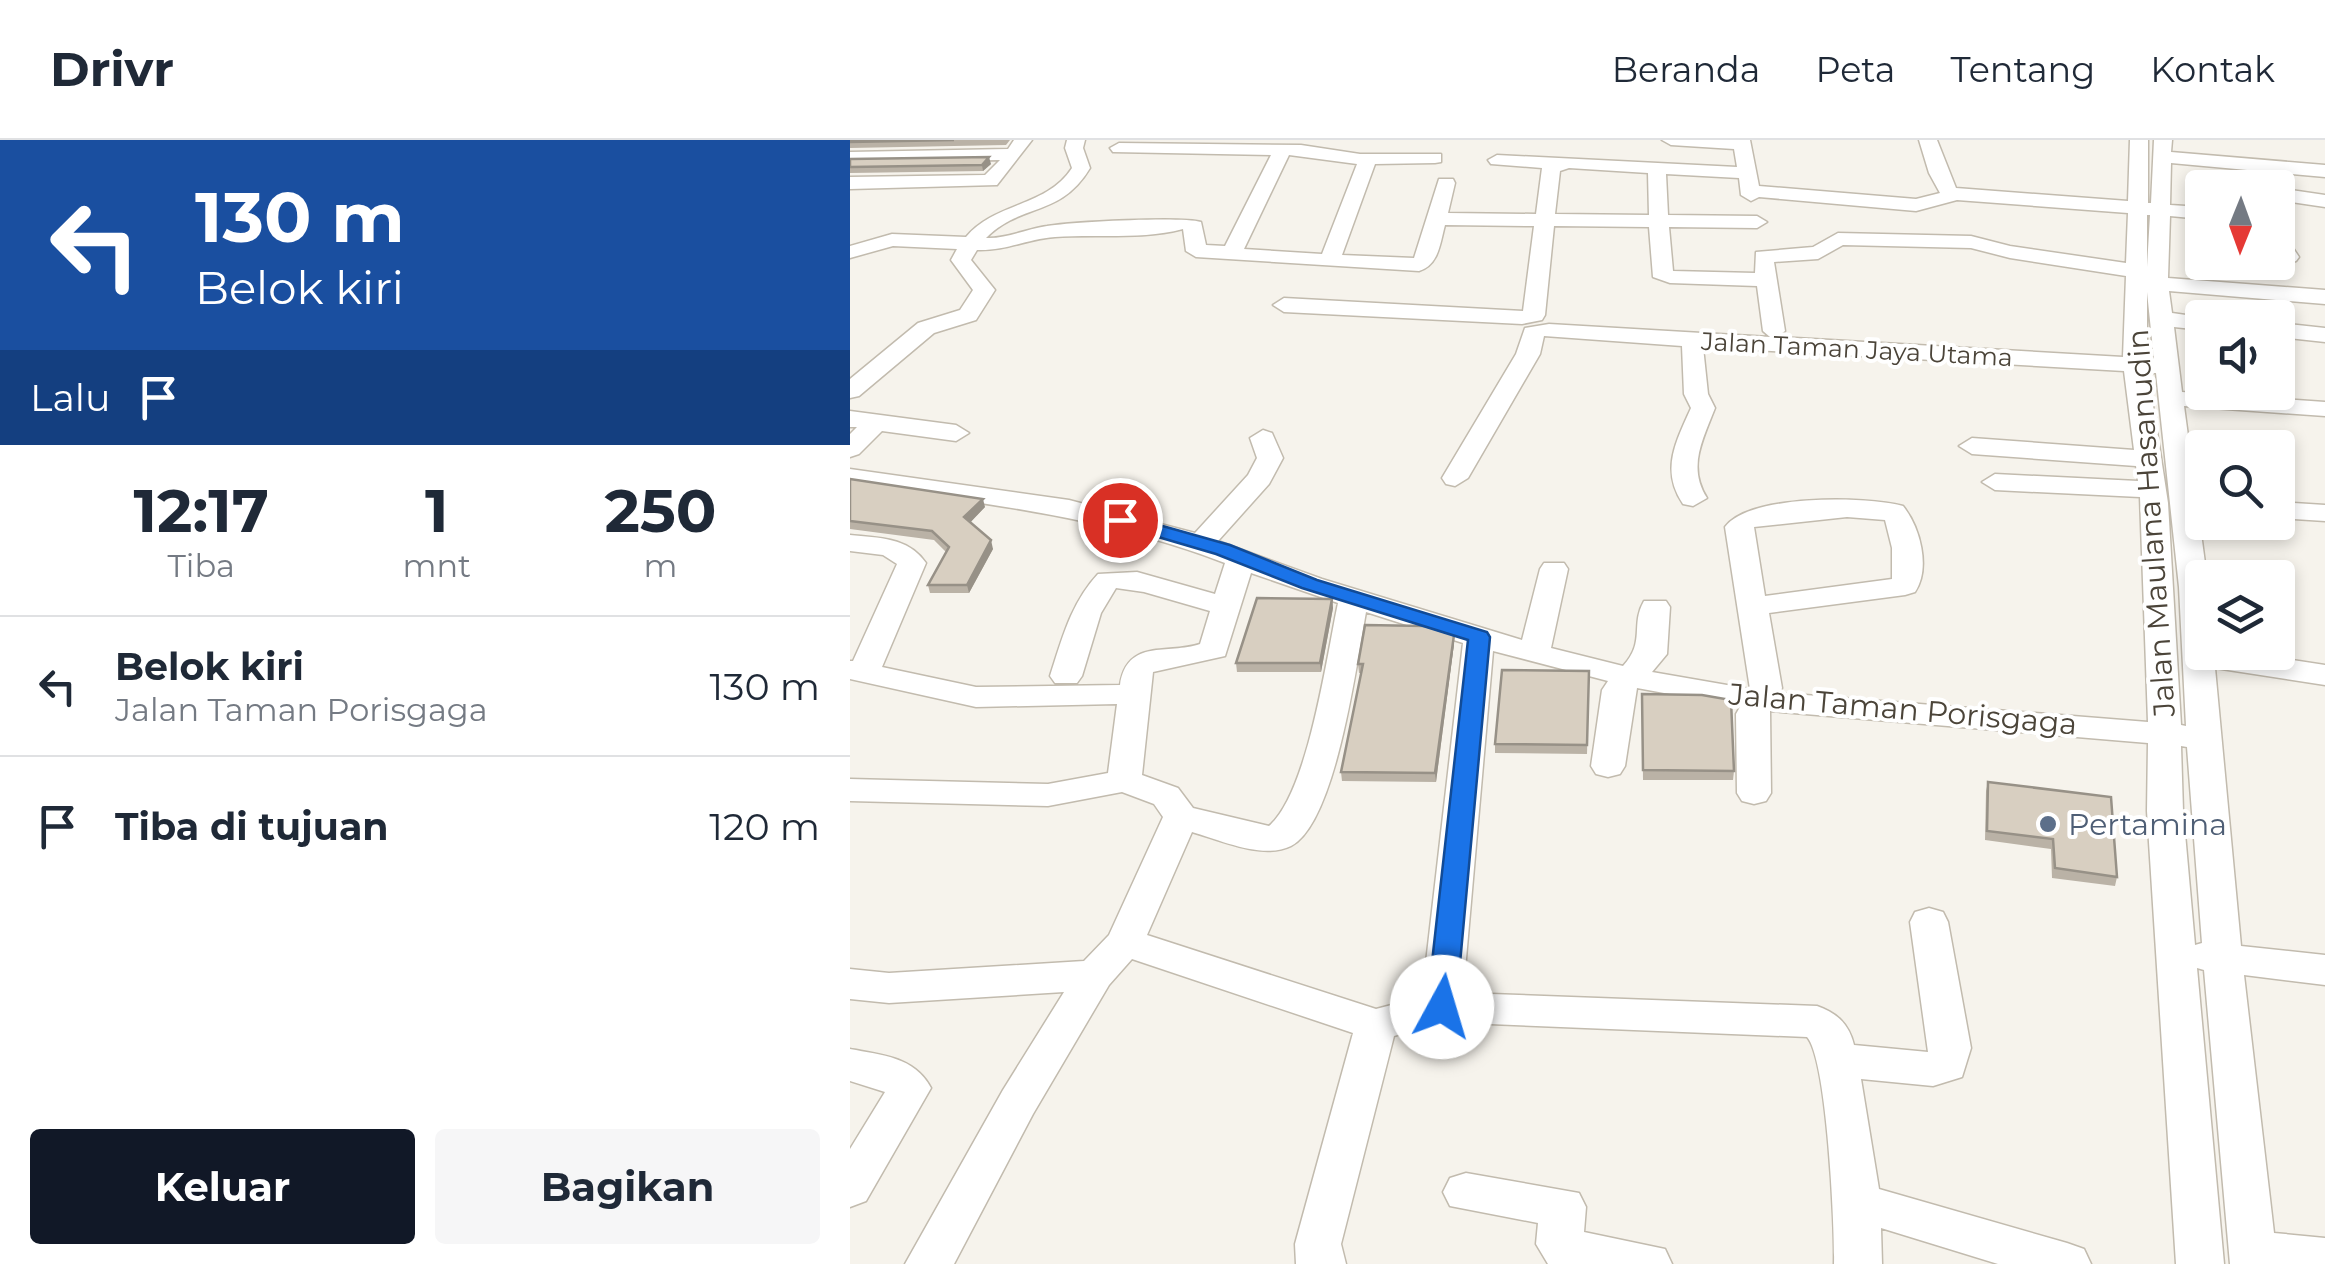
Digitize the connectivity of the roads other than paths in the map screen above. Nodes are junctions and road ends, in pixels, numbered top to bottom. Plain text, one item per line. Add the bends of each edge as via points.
1 (1076, 140) edge
2 (1586, 140) edge
3 (1671, 140) edge
4 (1928, 140) edge
5 (2139, 140) edge
6 (1514, 142) edge
7 (1742, 142) edge
8 (1018, 147) edge
9 (1118, 148) dead end
10 (1433, 149) edge
11 (1282, 152) junction
12 (2164, 152) edge
13 (850, 157) edge
14 (1362, 160) junction
15 (1563, 164) junction
16 (2282, 166) junction
17 (1657, 167) junction
18 (2280, 170) edge
19 (2325, 171) edge
20 (1749, 182) junction
21 (1446, 184) dead end
22 (854, 192) edge
23 (1950, 194) junction
24 (2295, 197) edge
25 (2325, 201) edge
26 (2149, 209) junction
27 (2185, 212) edge
28 (1438, 219) junction
29 (1544, 220) junction
30 (1659, 221) junction
31 (947, 222) dead end
32 (1757, 222) junction
33 (922, 239) junction
34 (970, 245) junction
35 (850, 252) edge
36 (1232, 253) junction
37 (1763, 256) junction
38 (1321, 260) junction
39 (2156, 277) junction
40 (1767, 280) junction
41 (2208, 284) junction
42 (2325, 287) edge
43 (2325, 298) edge
44 (2183, 321) edge
45 (1534, 324) junction
46 (2295, 332) edge
47 (2325, 335) edge
48 (1766, 343) junction
49 (1693, 344) junction
50 (1906, 357) junction
51 (2136, 358) junction
52 (2164, 360) junction
53 (1942, 364) dead end
54 (850, 392) edge
55 (2184, 400) junction
56 (2325, 408) edge
57 (862, 422) edge
58 (956, 433) dead end
59 (1264, 438) dead end
60 (1972, 446) dead end
61 (850, 450) edge
62 (2146, 459) junction
63 (850, 477) edge
64 (1455, 478) dead end
65 (1995, 482) dead end
66 (1693, 498) dead end
67 (2178, 502) edge
68 (2295, 514) edge
69 (2322, 521) edge
70 (850, 543) edge
71 (1202, 543) junction
72 (1241, 557) junction
73 (2186, 560) edge
74 (1554, 569) dead end
75 (1354, 598) junction
76 (1227, 605) junction
77 (1754, 606) junction
78 (1655, 607) dead end
79 (1479, 637) junction
80 (1534, 653) junction
81 (2197, 670) edge
82 (2292, 670) edge
83 (857, 672) edge
84 (2325, 675) edge
85 (1066, 676) dead end
86 (1627, 677) junction
87 (1134, 694) junction
88 (1759, 702) junction
89 (2185, 736) junction
90 (1608, 766) dead end
91 (1124, 782) junction
92 (850, 790) edge
93 (1754, 793) dead end
94 (1181, 817) junction
95 (1929, 922) dead end
96 (1125, 942) junction
97 (2176, 953) junction
98 (2241, 960) junction
99 (2317, 970) edge
100 (1096, 975) junction
101 (850, 984) edge
102 (1442, 1007) junction
103 (1376, 1025) junction
104 (1837, 1060) junction
105 (850, 1065) edge
106 (2191, 1152) junction
107 (2244, 1162) junction
108 (850, 1188) edge
109 (1466, 1192) dead end
110 (1858, 1202) junction
111 (2279, 1257) edge
112 (929, 1264) edge
113 (1322, 1264) edge
114 (1648, 1264) edge
115 (1858, 1264) edge
116 (2067, 1264) edge
117 (2200, 1264) edge

1 - 34 street via 1081,168 1068,186 1043,205 998,218
2 - 15 street
3 - 7 street
4 - 23 street
5 - 26 street, Jalan Maulana Hasanudin
6 - 15 street via 1497,160
7 - 20 street
8 - 13 street
8 - 22 street via 995,178 984,182 884,182
9 - 11 street
10 - 14 street
11 - 14 street
11 - 36 street
12 - 16 street
12 - 26 street, Jalan Maulana Hasanudin
14 - 38 street via 1366,164
15 - 17 street
15 - 29 street via 1548,171
16 - 18 street
16 - 19 street
17 - 20 street
17 - 30 street
20 - 23 street via 1916,205
20 - 32 street
21 - 28 street
23 - 26 street
24 - 25 street
26 - 27 street
26 - 39 street, Jalan Maulana Hasanudin
28 - 29 street
28 - 38 street via 1419,265
29 - 30 street
29 - 45 street
30 - 32 street
30 - 40 street via 1664,276
31 - 33 street
32 - 37 street
33 - 34 street
33 - 35 street
34 - 36 street via 1007,244 1052,231 1191,222 1196,251
34 - 54 street via 963,268 984,290 968,314 926,328
36 - 38 street
37 - 39 street via 1818,253 1838,240 1972,242
37 - 40 street
38 - 45 street, Jalan Taman Jaya Utama via 1284,305 1314,318
39 - 41 street
39 - 44 street, Jalan Maulana Hasanudin
39 - 51 street, Jalan Maulana Hasanudin
40 - 48 street
41 - 42 street
41 - 43 street
44 - 52 street, Jalan Maulana Hasanudin
45 - 48 street, Jalan Taman Jaya Utama
45 - 49 street, Jalan Taman Jaya Utama
45 - 64 street via 1528,354
46 - 47 street
48 - 49 street, Jalan Taman Jaya Utama
48 - 50 street
48 - 51 street, Jalan Taman Jaya Utama
49 - 66 street via 1703,408 1681,468
50 - 51 street, Jalan Taman Jaya Utama
50 - 53 street
51 - 52 street, Jalan Taman Jaya Utama
51 - 62 street, Jalan Maulana Hasanudin
52 - 55 street, Jalan Maulana Hasanudin
55 - 56 street
55 - 67 street, Jalan Maulana Hasanudin
57 - 58 street
57 - 61 street
59 - 71 street via 1270,458 1260,478
60 - 62 street
62 - 67 street, Jalan Maulana Hasanudin
63 - 71 street, Jalan Taman Porisgaga via 1050,504
65 - 67 street
67 - 73 street, Jalan Maulana Hasanudin
67 - 89 street, Jalan Maulana Hasanudin
68 - 69 street
70 - 83 street via 905,553 912,564
71 - 72 street, Jalan Taman Porisgaga
72 - 75 street, Jalan Taman Porisgaga
72 - 76 street
74 - 80 street
75 - 79 street, Jalan Taman Porisgaga
75 - 94 street via 1314,782 1292,828 1264,838
76 - 85 street via 1134,580 1108,580 1098,590
76 - 87 street via 1214,649 1198,657 1146,661
77 - 77 street via 1738,527 1744,521 1859,509 1895,515 1907,545 1905,586
77 - 88 street via 1766,688
78 - 86 street via 1651,654
79 - 80 street, Jalan Taman Porisgaga
79 - 102 street
80 - 86 street, Jalan Taman Porisgaga
81 - 89 street, Jalan Maulana Hasanudin
82 - 84 street
83 - 87 street via 937,692 1006,699
86 - 88 street, Jalan Taman Porisgaga
86 - 90 street via 1618,690
87 - 91 street
88 - 89 street, Jalan Taman Porisgaga
88 - 93 street via 1752,714
89 - 97 street, Jalan Maulana Hasanudin via 2165,797
89 - 98 street, Jalan Maulana Hasanudin
91 - 92 street via 1048,796
91 - 94 street via 1166,796
94 - 96 street
95 - 104 street via 1950,1048 1947,1065
96 - 100 street
96 - 103 street
97 - 98 street
97 - 106 street, Jalan Maulana Hasanudin
98 - 99 street
98 - 107 street, Jalan Maulana Hasanudin
100 - 101 street via 890,988
100 - 112 street
102 - 103 street
102 - 104 street via 1806,1020 1826,1028
103 - 113 street via 1318,1244
104 - 110 street
105 - 108 street via 893,1074 910,1088
106 - 107 street
106 - 117 street, Jalan Maulana Hasanudin
107 - 111 street, Jalan Maulana Hasanudin
109 - 114 street via 1562,1207 1559,1244 1568,1253
110 - 115 street
110 - 116 street

